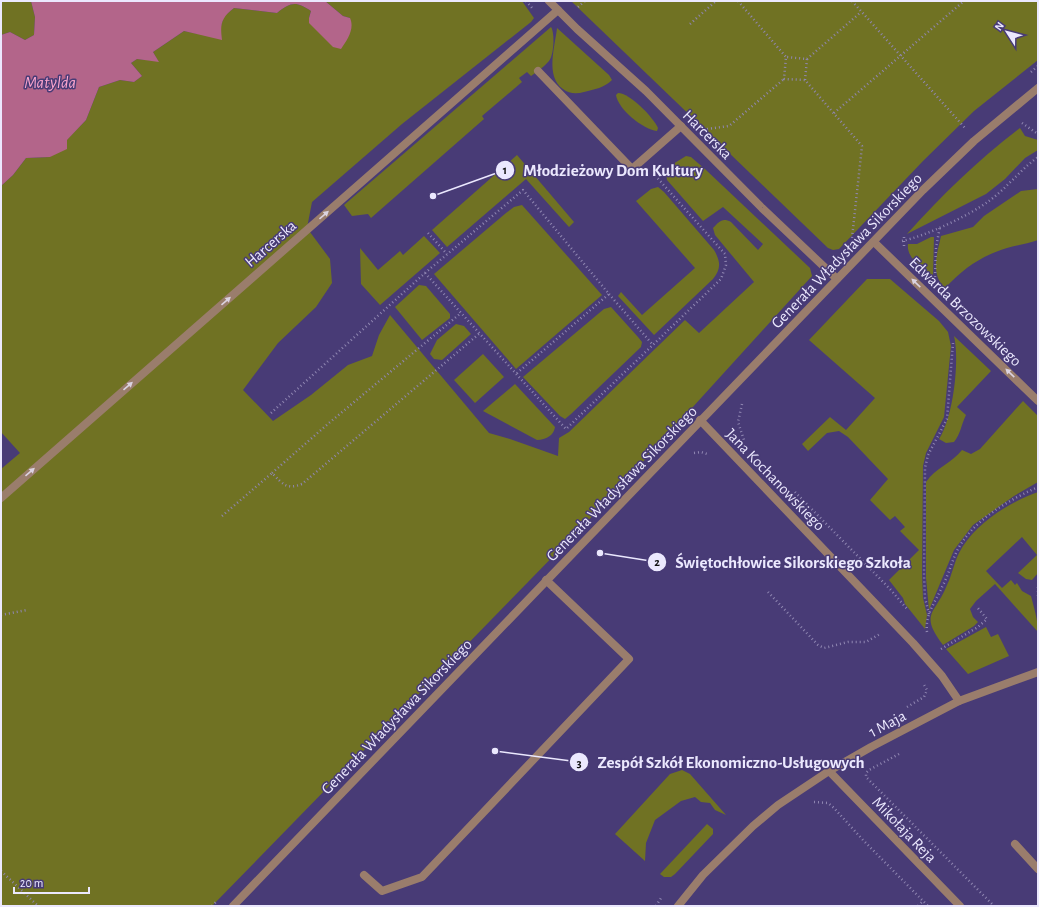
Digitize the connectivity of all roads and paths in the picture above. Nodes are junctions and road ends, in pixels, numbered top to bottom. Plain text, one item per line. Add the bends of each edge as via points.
1 (549, 1) edge
2 (716, 1) edge
3 (738, 1) edge
4 (852, 1) edge
5 (964, 1) edge
6 (558, 10) junction
7 (861, 12) junction
8 (690, 24) dead end
9 (901, 56) junction
10 (786, 57) junction
11 (807, 59) junction
12 (1038, 66) edge
13 (538, 71) dead end
14 (1027, 75) dead end
15 (784, 79) junction
16 (805, 80) junction
17 (1038, 88) edge
18 (834, 113) junction
19 (969, 124) dead end
20 (681, 126) junction
21 (965, 128) junction
22 (699, 130) dead end
23 (959, 133) dead end
24 (1038, 157) edge
25 (642, 161) junction
26 (940, 226) junction
27 (905, 232) dead end
28 (428, 233) dead end
29 (856, 237) dead end
30 (903, 240) junction
31 (874, 242) junction
32 (904, 248) dead end
33 (447, 254) junction
34 (425, 273) junction
35 (837, 279) junction
36 (935, 279) dead end
37 (609, 294) junction
38 (461, 313) junction
39 (480, 333) junction
40 (953, 339) dead end
41 (652, 345) junction
42 (516, 374) junction
43 (1038, 400) edge
44 (742, 402) dead end
45 (271, 413) dead end
46 (700, 420) junction
47 (748, 444) dead end
48 (689, 456) dead end
49 (710, 456) dead end
50 (272, 473) junction
51 (1038, 487) edge
52 (791, 488) dead end
53 (1, 498) edge
54 (222, 516) dead end
55 (546, 580) junction
56 (1038, 587) edge
57 (768, 592) dead end
58 (1038, 599) edge
59 (977, 607) dead end
60 (27, 610) dead end
61 (928, 614) junction
62 (1, 615) edge
63 (913, 616) dead end
64 (922, 627) dead end
65 (882, 632) dead end
66 (927, 632) junction
67 (932, 638) dead end
68 (937, 643) dead end
69 (941, 648) junction
70 (946, 654) dead end
71 (1038, 672) edge
72 (959, 701) junction
73 (904, 751) dead end
74 (829, 771) junction
75 (809, 804) dead end
76 (1014, 844) dead end
77 (1038, 869) edge
78 (1, 871) edge
79 (364, 875) dead end
80 (923, 901) junction
81 (38, 906) edge
82 (233, 906) edge
83 (678, 906) edge
84 (918, 906) edge
85 (928, 906) edge
86 (960, 906) edge
87 (994, 906) edge

1 - 6 street, Harcerska
2 - 8 path
3 - 10 path
4 - 7 path
5 - 9 path
6 - 20 street, Harcerska
53 -> 6 street, Harcerska
7 - 9 path
7 - 11 path
9 - 18 path
9 - 21 path
10 - 11 path
10 - 15 path
11 - 16 path
12 - 14 path
13 - 25 street via 632,169
15 - 16 path
15 - 22 path via 730,126
16 - 18 path
17 - 31 street, Generała Władysława Sikorskiego via 974,141
18 - 29 path via 862,146 851,242
19 - 21 path
20 - 25 street
20 - 35 street, Harcerska
21 - 23 path
24 - 26 path via 990,201
25 - 41 path via 725,254 726,265 721,279
26 - 30 path
26 - 36 path
27 - 30 path
28 - 33 path
30 - 31 path via 891,243
30 - 32 path
31 - 35 street, Generała Władysława Sikorskiego
43 -> 31 street, Edwarda Brzozowskiego
33 - 34 path
33 - 37 path via 523,190
34 - 38 path
34 - 45 path
35 - 46 street, Generała Władysława Sikorskiego
37 - 41 path
37 - 42 path
38 - 39 path
38 - 50 path
39 - 42 path
39 - 50 path via 302,484 292,488 284,485
40 - 61 path via 947,419 928,455 925,468 924,575
41 - 42 path via 566,429
44 - 47 path via 738,422 740,432
46 - 55 street, Generała Władysława Sikorskiego
46 - 72 street, Jana Kochanowskiego via 913,643 942,676
48 - 49 path via 701,452
50 - 54 path
51 - 61 path via 1006,504 974,528 956,552 943,586
52 - 63 path
55 - 79 street via 629,659 422,877 382,891
55 - 82 street, Generała Władysława Sikorskiego
56 - 58 path
57 - 65 path via 818,645 824,648 848,642 866,642
59 - 69 path via 987,619
60 - 62 path
61 - 66 path
64 - 66 path
66 - 67 path
68 - 69 path
69 - 70 path
71 - 72 street, 1 Maja
72 - 74 street, 1 Maja
73 - 87 path via 869,770 866,777
74 - 83 street, 1 Maja via 778,805 753,826 703,875
74 - 86 street, Mikołaja Reja
75 - 80 path via 828,803 834,808
76 - 77 street
78 - 81 path
80 - 84 path
80 - 85 path

